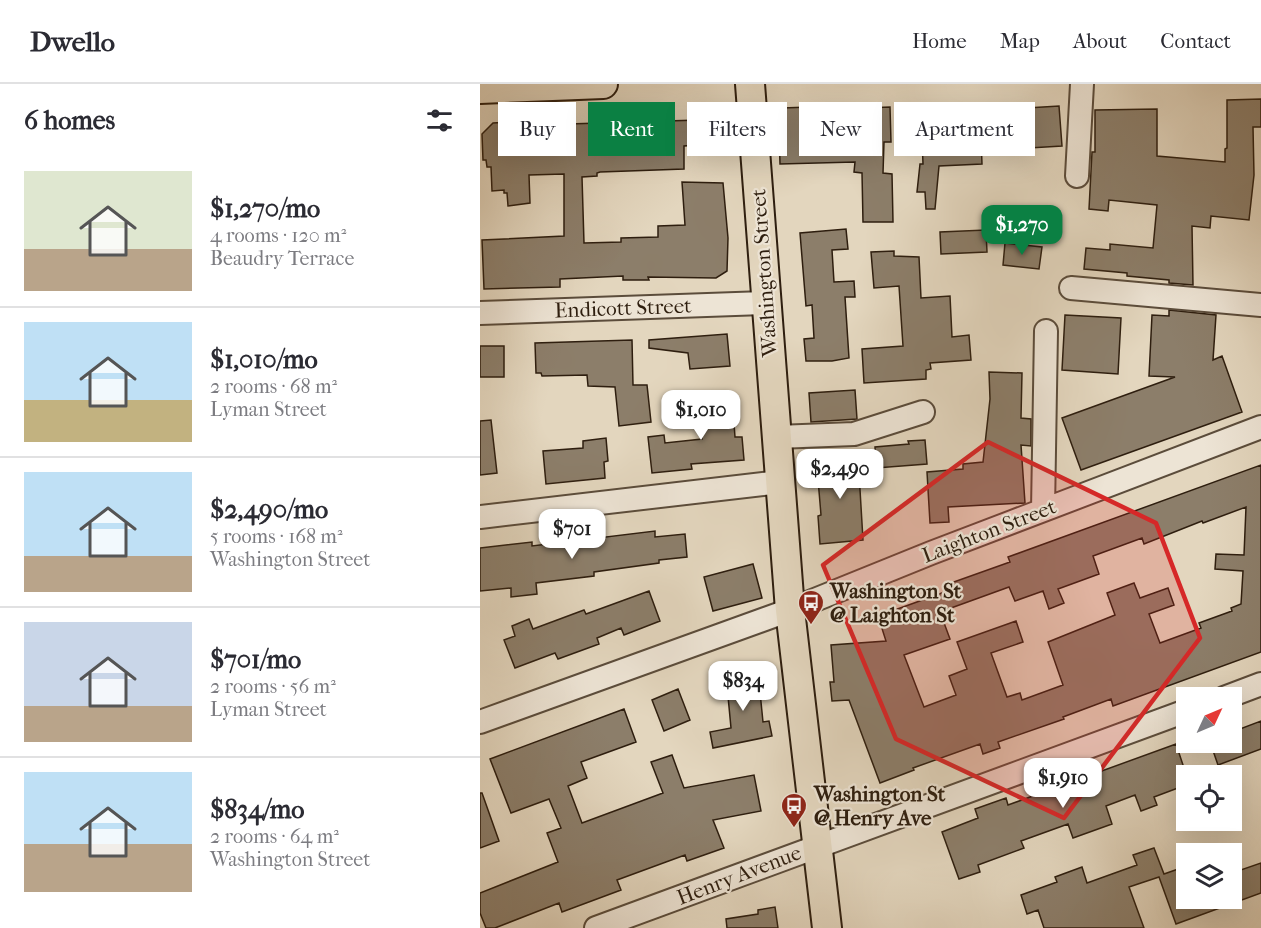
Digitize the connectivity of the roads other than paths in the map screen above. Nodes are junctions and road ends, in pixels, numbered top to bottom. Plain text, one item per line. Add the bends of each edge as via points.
1 (603, 84) edge
2 (750, 84) edge
3 (1082, 84) edge
4 (524, 86) edge
5 (480, 88) edge
6 (1077, 176) dead end
7 (1071, 288) dead end
8 (767, 303) junction
9 (1261, 305) edge
10 (480, 313) edge
11 (1046, 332) dead end
12 (923, 412) dead end
13 (1261, 427) edge
14 (777, 437) junction
15 (780, 482) junction
16 (1043, 510) junction
17 (480, 517) edge
18 (789, 610) junction
19 (1261, 684) edge
20 (1242, 691) edge
21 (1176, 715) edge
22 (480, 722) edge
23 (818, 845) junction
24 (596, 928) edge
25 (827, 928) edge

1 - 4 main road
2 - 8 main road, Washington Street
3 - 6 street
4 - 5 main road
7 - 9 street
8 - 10 street, Endicott Street
8 - 14 main road, Washington Street
11 - 16 street
12 - 14 street via 854,434
13 - 16 street, Laighton Street
14 - 15 main road, Washington Street
15 - 17 street
15 - 18 main road, Washington Street
16 - 18 street, Laighton Street
18 - 22 street, Laighton Street
18 - 23 main road, Washington Street
19 - 20 street
21 - 23 street, Henry Avenue
23 - 24 street, Henry Avenue
23 - 25 main road, Washington Street

